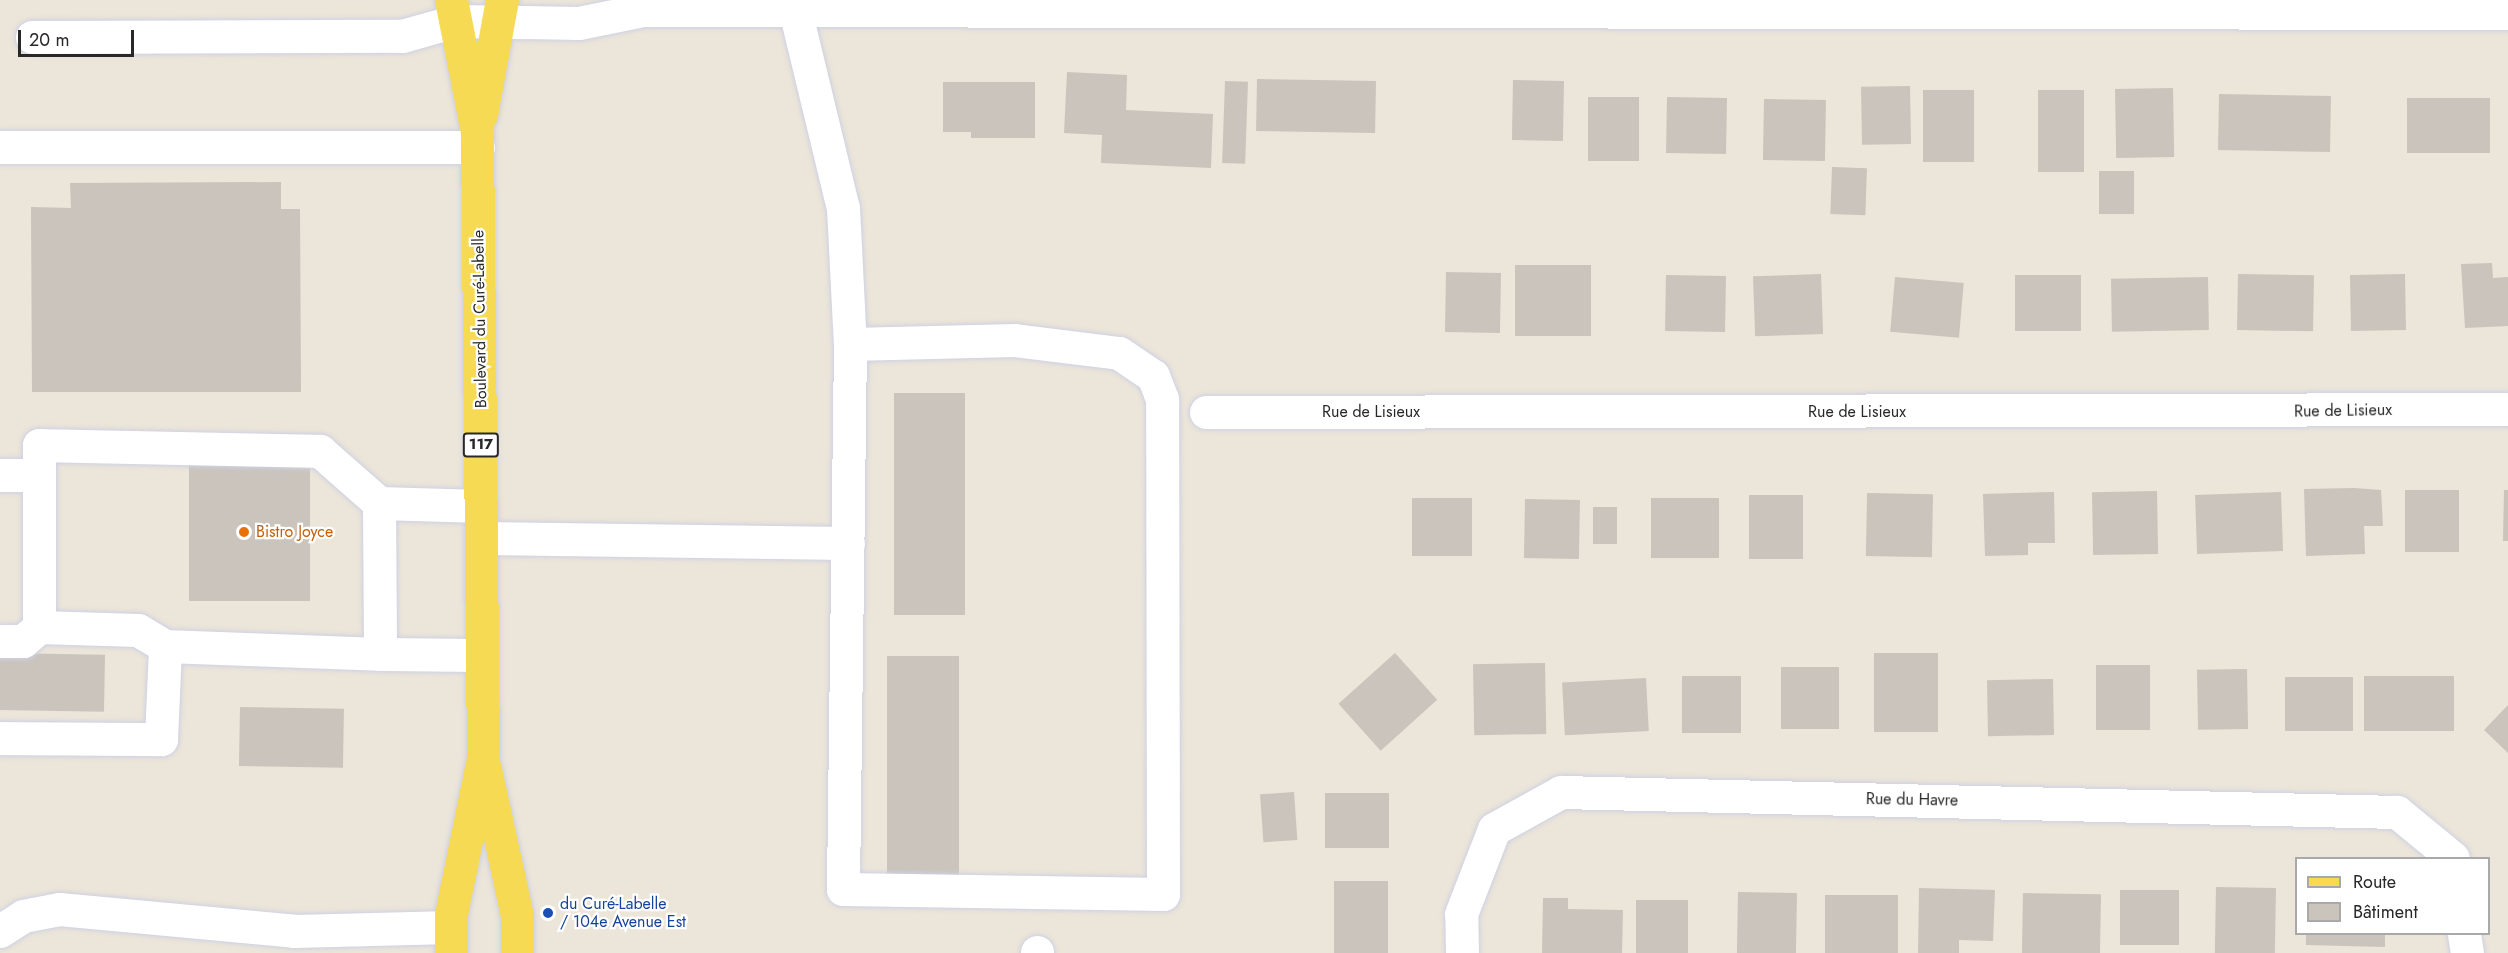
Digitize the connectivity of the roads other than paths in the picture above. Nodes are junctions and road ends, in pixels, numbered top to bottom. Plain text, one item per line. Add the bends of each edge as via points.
1 (600, 0) edge
2 (1001, 6) edge
3 (453, 10) edge
4 (643, 10) junction
5 (795, 10) junction
6 (500, 11) edge
7 (2508, 13) edge
8 (32, 37) dead end
9 (478, 140) junction
10 (0, 147) edge
11 (850, 344) junction
12 (2508, 409) edge
13 (1206, 412) dead end
14 (0, 475) edge
15 (39, 476) junction
16 (379, 503) junction
17 (481, 522) junction
18 (848, 543) junction
19 (39, 627) junction
20 (0, 641) edge
21 (165, 646) junction
22 (380, 654) junction
23 (482, 656) junction
24 (0, 738) edge
25 (483, 758) junction
26 (2452, 857) edge
27 (0, 931) edge
28 (2464, 935) edge
29 (451, 940) edge
30 (518, 953) edge
31 (1462, 953) edge
32 (2467, 953) edge

1 - 4 street
2 - 5 street
2 - 7 street
3 - 6 street
3 - 8 street via 402,36
3 - 9 main road, Boulevard du Curé-Labelle / 117
4 - 5 street
4 - 6 street via 579,23
5 - 11 street via 843,208
6 - 9 main road, Boulevard du Curé-Labelle / 117
9 - 10 street
9 - 17 main road, Boulevard du Curé-Labelle / 117
11 - 18 street
11 - 18 street via 1015,340 1119,353 1153,376 1162,399 1163,894 843,889
12 - 13 street, Rue de Lisieux
14 - 15 street
15 - 16 street via 39,445 320,451
15 - 19 street
16 - 17 street
16 - 22 street
17 - 18 street
17 - 23 main road, Boulevard du Curé-Labelle / 117
19 - 20 street via 23,641
19 - 21 street via 138,630
21 - 22 street
21 - 24 street via 161,739
22 - 23 street
23 - 25 main road, Boulevard du Curé-Labelle / 117
25 - 29 main road, Boulevard du Curé-Labelle / 117
25 - 30 main road, Boulevard du Curé-Labelle / 117 via 517,916
26 - 31 street, Rue du Havre via 2397,812 1561,792 1494,829 1461,914
27 - 29 street via 23,916 59,909 294,931
28 - 32 street

